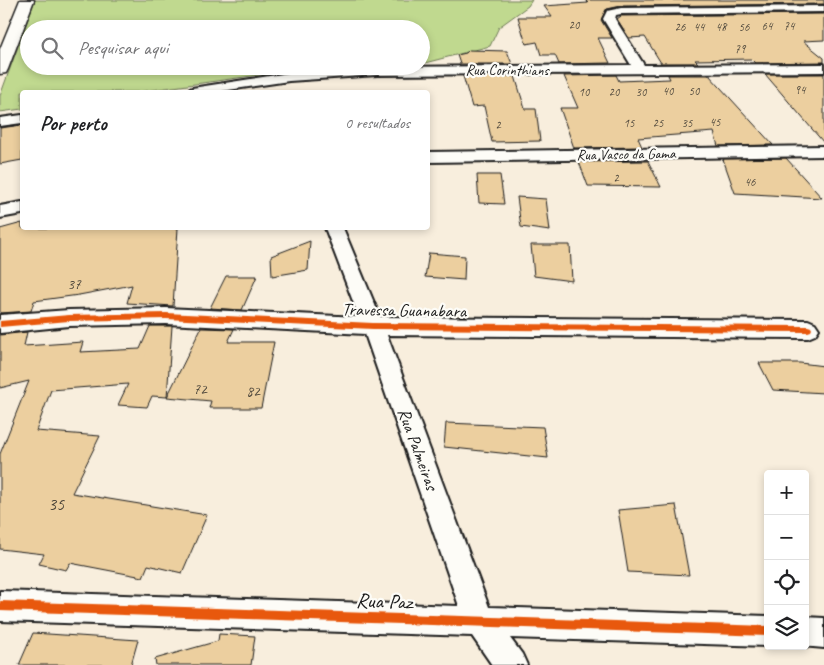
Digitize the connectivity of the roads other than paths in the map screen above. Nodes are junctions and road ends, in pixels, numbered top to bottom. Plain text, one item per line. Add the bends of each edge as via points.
1 (27, 0) edge
2 (824, 9) edge
3 (2, 61) edge
4 (824, 68) edge
5 (640, 70) junction
6 (430, 71) edge
7 (318, 75) edge
8 (205, 90) edge
9 (20, 119) edge
10 (0, 122) edge
11 (824, 151) edge
12 (430, 157) edge
13 (20, 208) edge
14 (0, 212) edge
15 (335, 230) edge
16 (0, 324) edge
17 (374, 326) junction
18 (808, 329) dead end
19 (0, 606) edge
20 (479, 621) junction
21 (764, 631) edge
22 (809, 632) edge
23 (824, 633) edge
24 (512, 665) edge

1 - 3 street
2 - 5 street via 621,11 611,14 609,19
4 - 5 street, Rua Corinthians
5 - 6 street, Rua Corinthians
7 - 8 street, Rua Corinthians
9 - 10 street
11 - 12 street, Rua Vasco da Gama
13 - 14 street
15 - 17 street, Rua Palmeiras
16 - 17 street, Travessa Guanabara via 69,318 166,316
17 - 18 street, Travessa Guanabara
17 - 20 street, Rua Palmeiras
19 - 20 street, Rua Paz
20 - 21 street, Rua Paz
20 - 24 street, Rua Palmeiras
22 - 23 street

